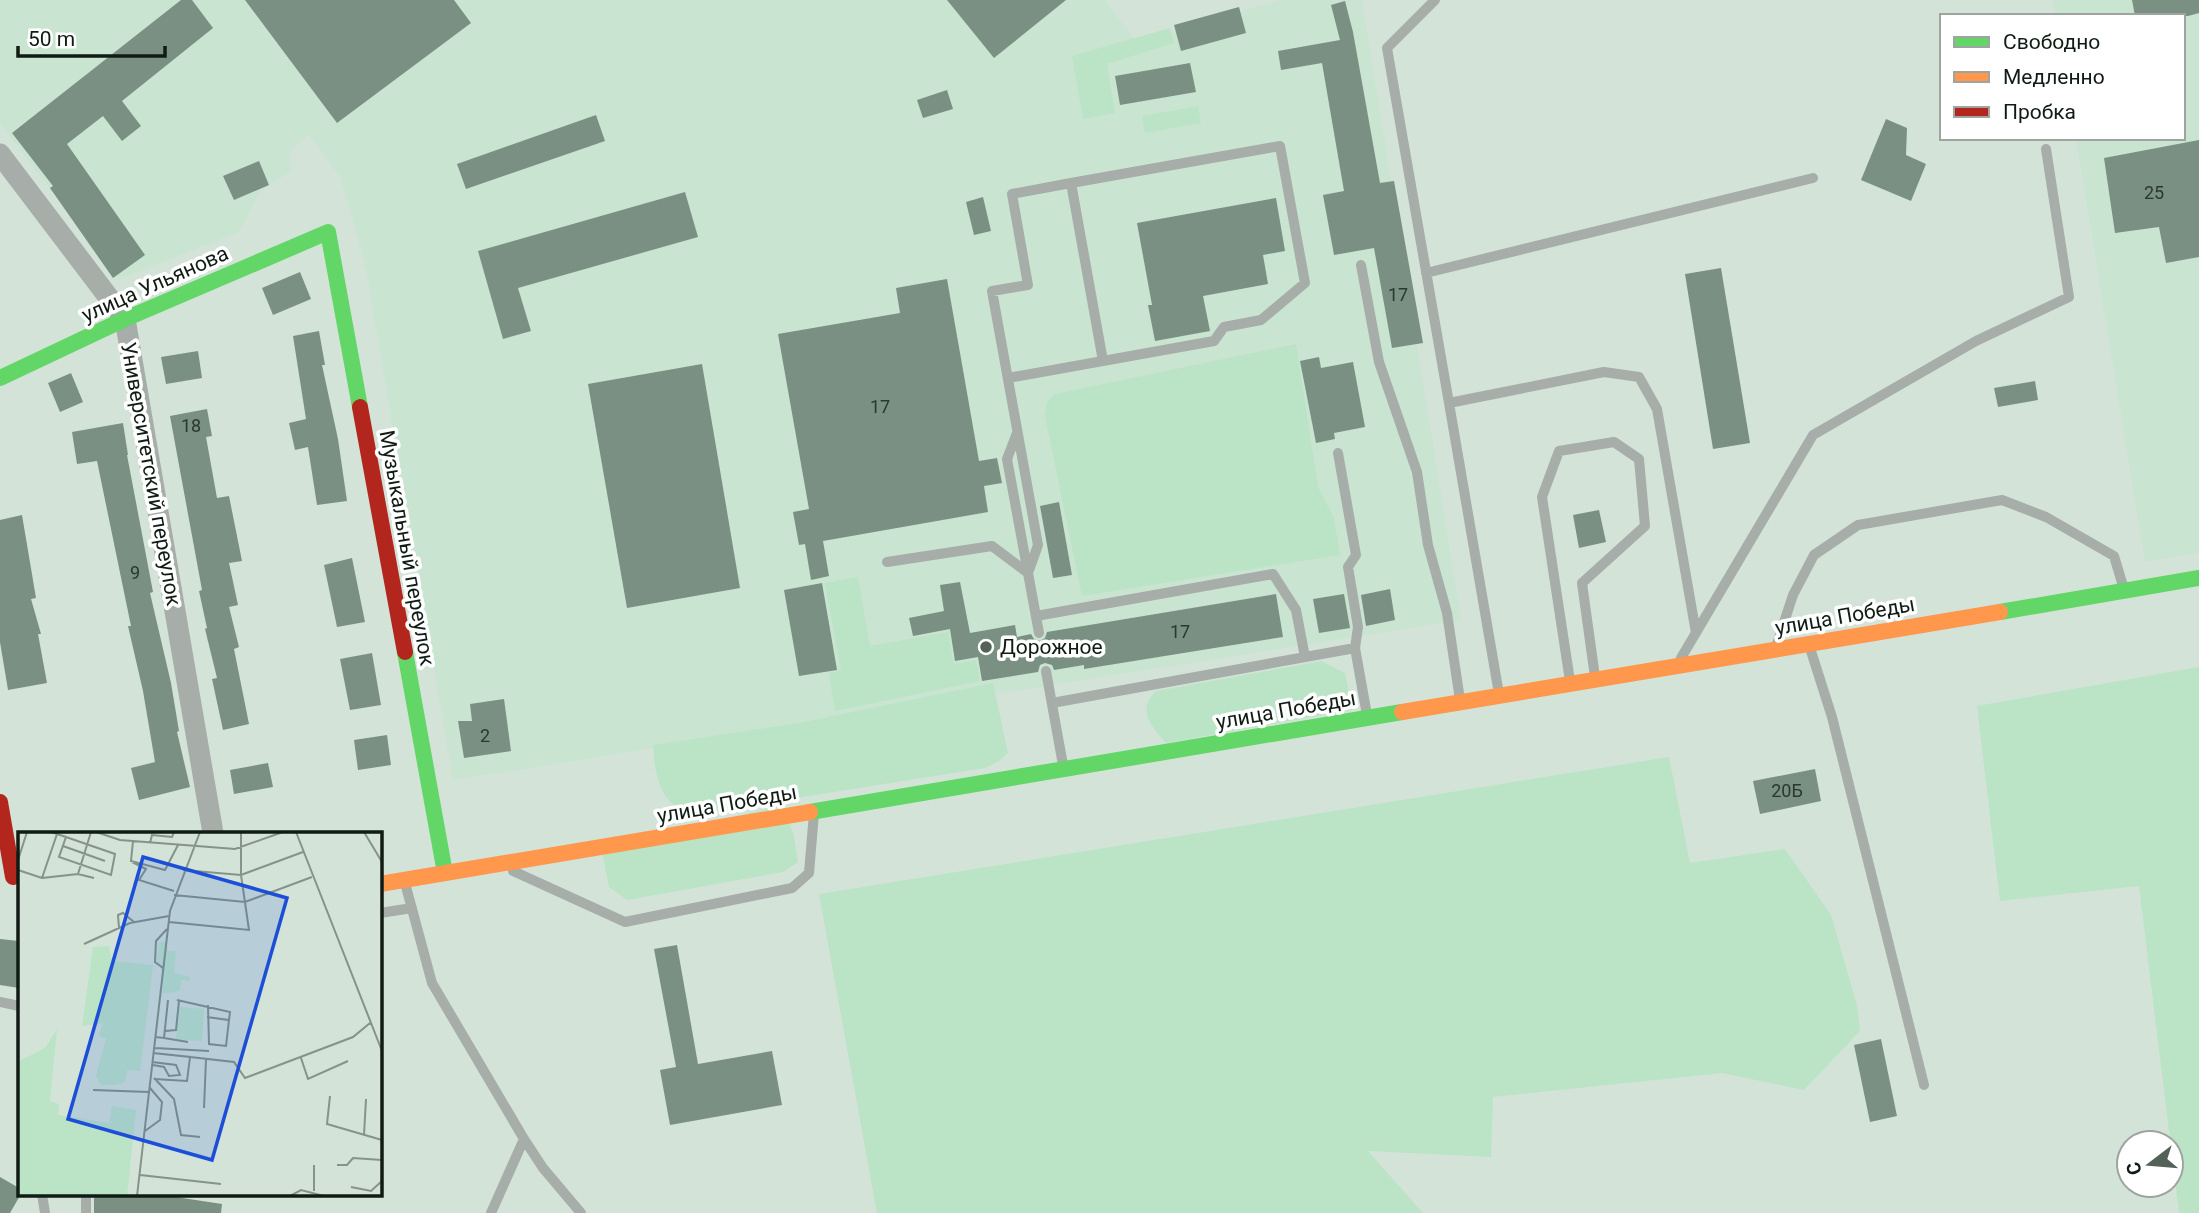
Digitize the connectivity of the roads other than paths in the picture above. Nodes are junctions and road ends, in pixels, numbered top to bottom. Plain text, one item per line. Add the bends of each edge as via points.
1 (1435, 0) edge
2 (2046, 149) dead end
3 (0, 154) edge
4 (1813, 178) dead end
5 (1071, 183) junction
6 (328, 232) joint
7 (1361, 265) dead end
8 (1426, 273) junction
9 (125, 319) junction
10 (1103, 361) junction
11 (0, 378) edge
12 (1008, 378) junction
13 (1449, 403) junction
14 (1338, 453) dead end
15 (887, 562) dead end
16 (1028, 573) junction
17 (2199, 578) edge
18 (2124, 591) junction
19 (1036, 616) junction
20 (1039, 633) dead end
21 (1696, 633) junction
22 (1809, 644) junction
23 (1355, 649) junction
24 (1776, 649) junction
25 (1305, 657) junction
26 (1676, 666) junction
27 (1046, 671) dead end
28 (1595, 680) junction
29 (1570, 684) junction
30 (1499, 696) junction
31 (1460, 702) junction
32 (1052, 703) junction
33 (1367, 718) junction
34 (1063, 769) junction
35 (0, 802) edge
36 (814, 811) junction
37 (213, 832) edge
38 (498, 864) junction
39 (445, 873) junction
40 (11, 877) edge
41 (404, 880) junction
42 (382, 884) edge
43 (412, 908) junction
44 (382, 913) edge
45 (0, 1002) edge
46 (18, 1006) edge
47 (1924, 1085) dead end
48 (524, 1139) junction
49 (491, 1213) edge
50 (581, 1213) edge

1 - 8 lane via 1387,48
2 - 21 lane via 2069,297 1976,341 1813,435
3 - 9 street, Университетский переулок
4 - 8 lane
5 - 10 lane
5 - 10 lane via 1280,146 1305,283 1261,320 1224,327 1214,341
5 - 12 lane via 1012,194 1028,285 992,291
6 - 9 main road, улица Ульянова
6 - 39 main road, Музыкальный переулок
7 - 31 lane via 1379,362 1417,472 1428,545 1447,613
8 - 13 lane
9 - 11 main road, улица Ульянова
9 - 37 street, Университетский переулок
10 - 12 lane
12 - 16 lane via 1018,432 1007,459
13 - 21 lane via 1604,372 1639,377 1657,409
13 - 30 lane
14 - 23 lane via 1356,555 1348,567 1358,626
15 - 16 lane via 992,546
16 - 19 lane
17 - 18 main road, улица Победы
18 - 22 main road, улица Победы
18 - 24 lane via 2114,556 2046,517 2002,500 1858,525 1814,555 1793,595
19 - 20 lane
19 - 25 lane via 1273,574 1296,610
21 - 26 lane
22 - 24 main road, улица Победы
22 - 47 lane via 1832,718
23 - 25 lane
23 - 33 lane
24 - 26 main road, улица Победы
25 - 32 lane
26 - 28 main road, улица Победы
27 - 32 lane
28 - 29 main road, улица Победы
28 - 29 lane via 1582,583 1646,526 1639,459 1614,442 1559,451 1542,497
29 - 30 main road, улица Победы
30 - 31 main road, улица Победы
31 - 33 main road, улица Победы
32 - 34 lane
33 - 34 main road, улица Победы
34 - 36 main road, улица Победы
35 - 40 main road
36 - 38 main road, улица Победы
36 - 38 lane via 809,873 792,887 625,922
38 - 39 main road, улица Победы
39 - 41 main road, улица Победы
41 - 42 main road, улица Победы
41 - 43 lane
43 - 44 lane
43 - 48 lane via 432,983
45 - 46 lane
48 - 49 lane
48 - 50 lane

